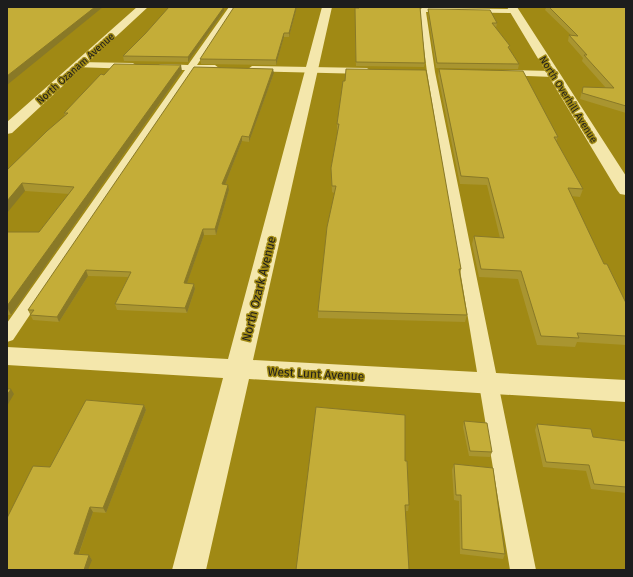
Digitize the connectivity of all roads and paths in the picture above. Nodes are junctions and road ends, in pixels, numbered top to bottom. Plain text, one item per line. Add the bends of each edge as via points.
1 (143, 7) edge
2 (328, 7) edge
3 (224, 8) edge
4 (513, 9) edge
5 (78, 65) junction
6 (139, 66) edge
7 (154, 67) edge
8 (191, 67) junction
9 (222, 68) edge
10 (245, 68) edge
11 (312, 70) junction
12 (377, 71) edge
13 (494, 73) edge
14 (553, 74) junction
15 (7, 130) edge
16 (626, 190) edge
17 (7, 336) edge
18 (7, 356) edge
19 (239, 369) junction
20 (488, 384) junction
21 (626, 391) edge
22 (189, 570) edge
23 (523, 570) edge

1 - 5 street, North Ozanam Avenue
2 - 11 street, North Ozark Avenue
3 - 8 lane via 232,8
4 - 14 street, North Overhill Avenue
4 - 20 lane via 422,10
5 - 6 lane
5 - 15 street, North Ozanam Avenue
7 - 8 lane
8 - 9 lane
8 - 17 lane
10 - 11 lane
11 - 12 lane
11 - 19 street, North Ozark Avenue
13 - 14 lane
14 - 16 street, North Overhill Avenue
18 - 19 street, West Lunt Avenue
19 - 20 street, West Lunt Avenue
19 - 22 street, North Ozark Avenue
20 - 21 street, West Lunt Avenue
20 - 23 lane

